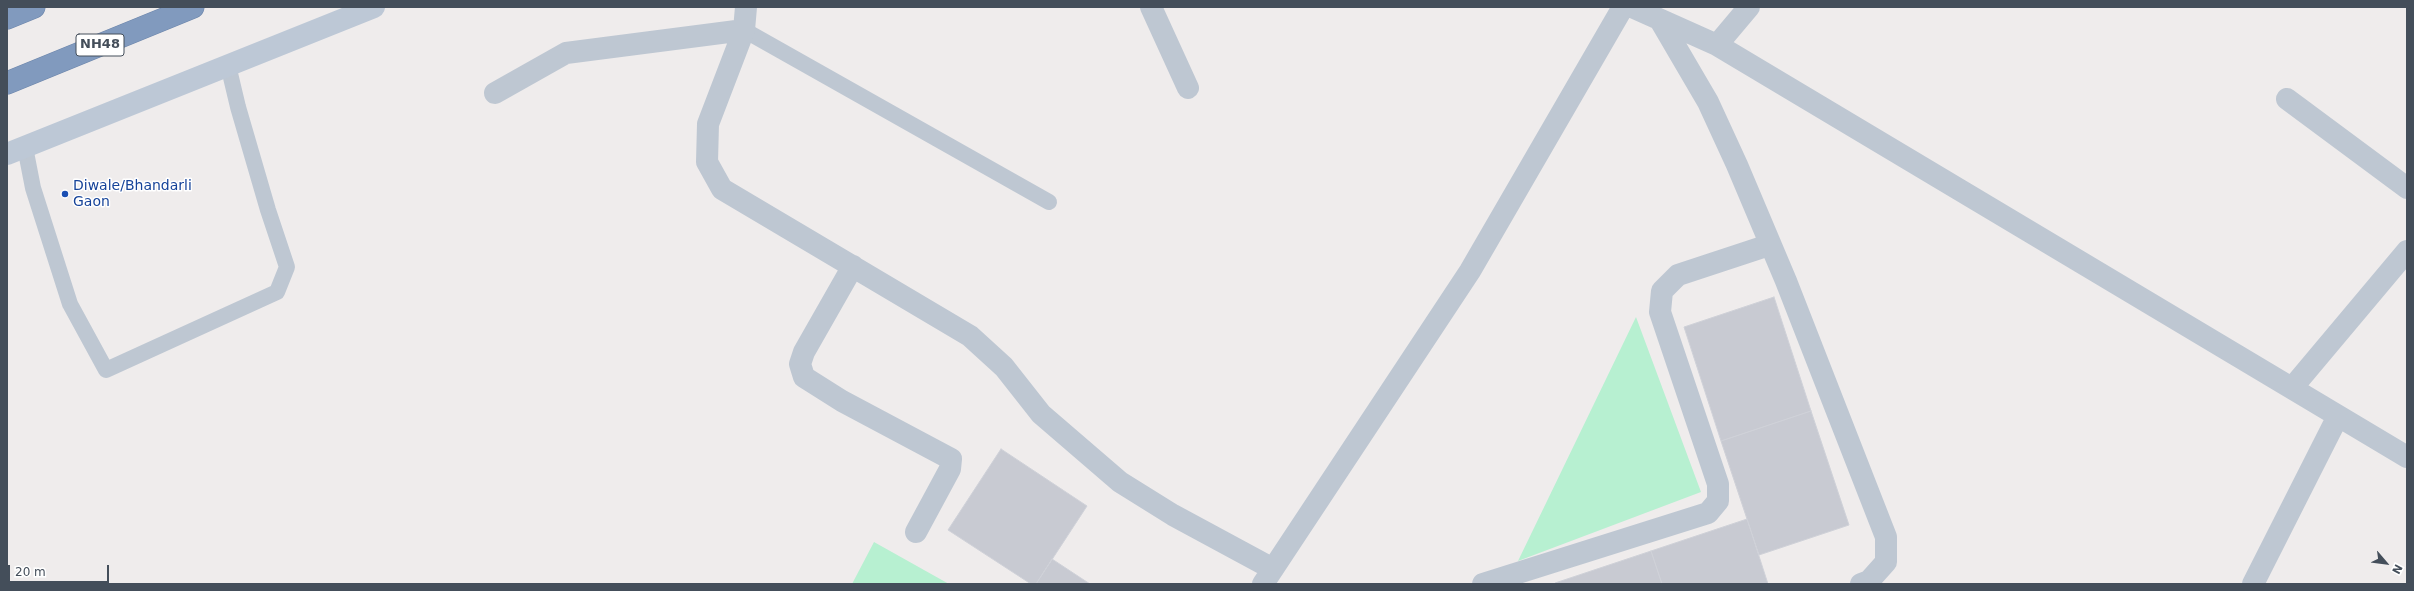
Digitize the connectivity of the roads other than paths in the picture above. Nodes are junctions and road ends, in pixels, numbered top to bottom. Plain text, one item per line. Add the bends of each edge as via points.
1 (34, 7) edge
2 (193, 7) edge
3 (374, 7) edge
4 (746, 7) edge
5 (1152, 7) edge
6 (1622, 7) edge
7 (1632, 7) edge
8 (1749, 7) edge
9 (7, 18) edge
10 (1660, 20) junction
11 (744, 30) junction
12 (1716, 45) junction
13 (228, 66) junction
14 (7, 83) edge
15 (1188, 88) dead end
16 (495, 93) dead end
17 (2288, 99) dead end
18 (16, 151) edge
19 (2407, 188) edge
20 (1048, 202) dead end
21 (1769, 245) junction
22 (2407, 251) edge
23 (853, 266) junction
24 (2292, 388) junction
25 (2338, 416) junction
26 (2407, 457) edge
27 (916, 532) dead end
28 (1268, 576) edge
29 (1483, 584) edge
30 (1861, 584) edge
31 (2253, 584) edge

1 - 9 highway
2 - 14 highway, NH48
3 - 13 street
4 - 11 street
5 - 15 street
6 - 28 street via 1470,271
7 - 10 street
8 - 12 street
10 - 12 street
10 - 21 street via 1708,102
11 - 16 street via 566,54
11 - 20 lane
11 - 23 street via 708,124 707,162 722,189
12 - 24 street
13 - 18 street
13 - 18 lane via 266,203 287,267 277,292 106,370 70,304 33,188
17 - 19 street
21 - 29 street via 1678,275 1662,291 1660,312 1718,484 1718,501 1708,513
21 - 30 street via 1786,281 1886,537 1886,562 1869,581
22 - 24 street
23 - 27 street via 804,352 800,364 804,377 842,401 950,459 950,469
23 - 28 street via 970,336 1004,367 1041,414 1120,482
24 - 25 street
25 - 26 street
25 - 31 street

